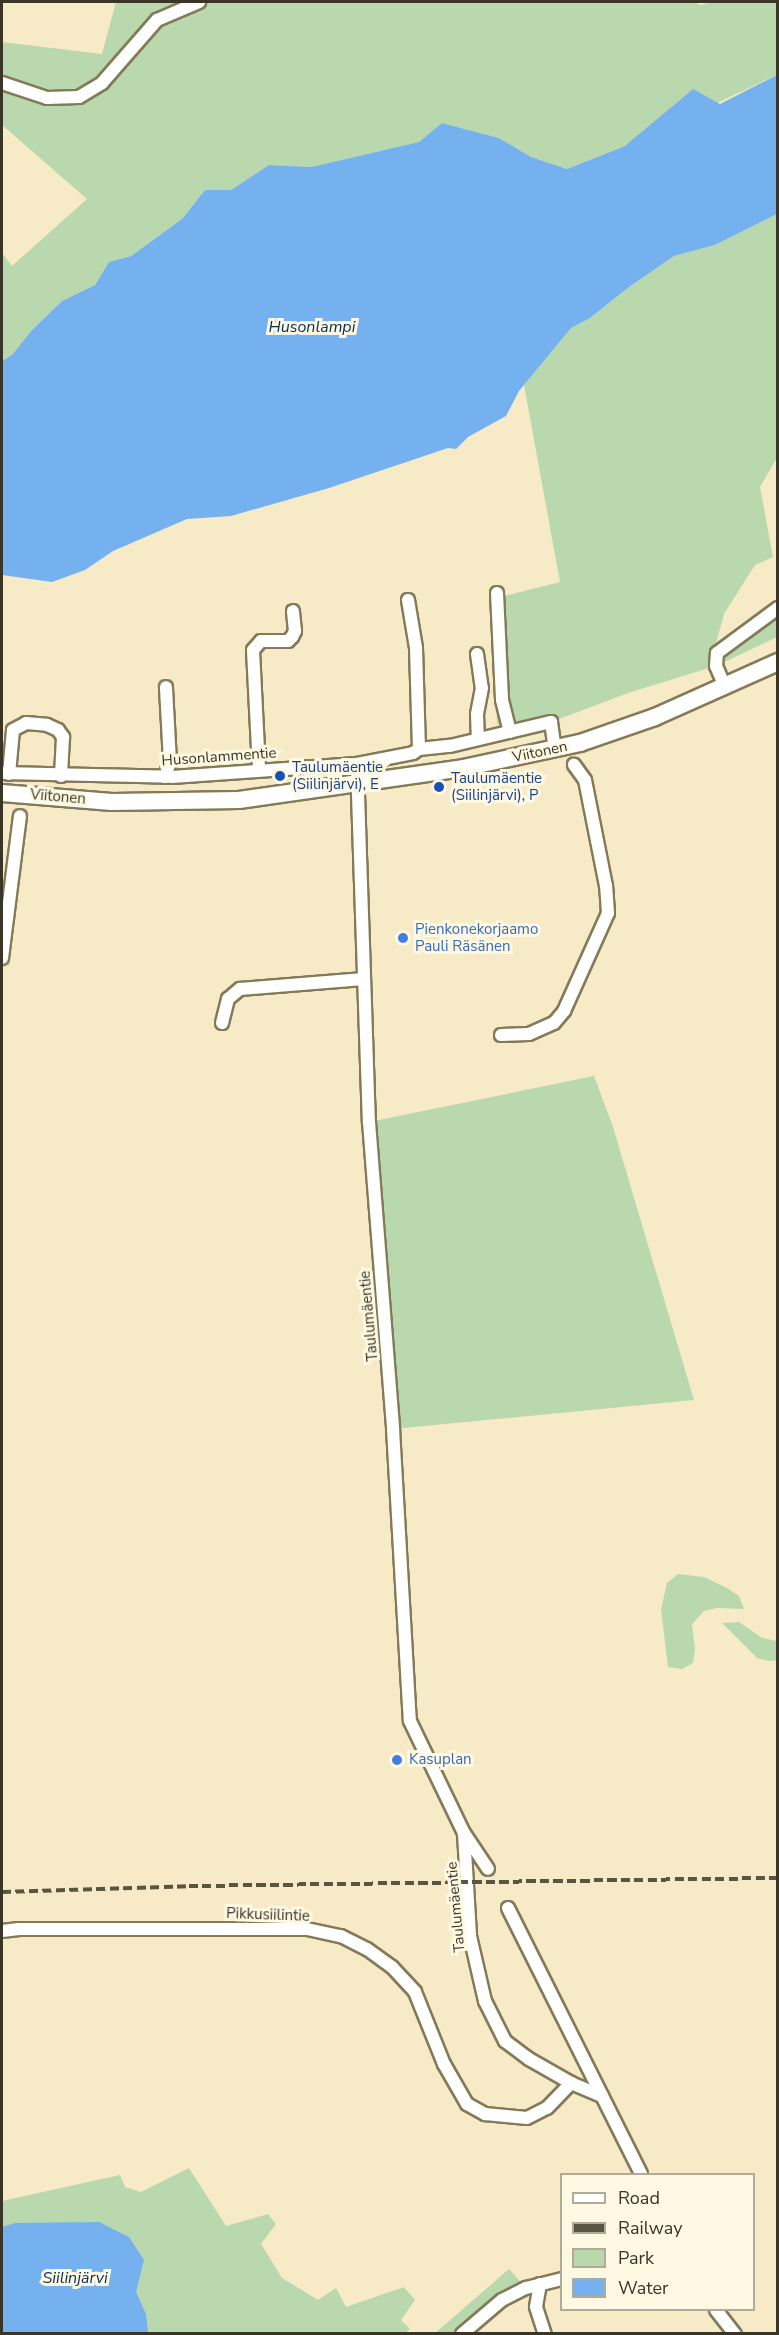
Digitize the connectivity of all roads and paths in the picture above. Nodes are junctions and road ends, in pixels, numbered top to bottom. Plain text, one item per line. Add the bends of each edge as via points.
1 (199, 2) edge
2 (2, 83) edge
3 (497, 593) dead end
4 (408, 600) dead end
5 (777, 608) edge
6 (293, 611) dead end
7 (477, 654) dead end
8 (777, 662) edge
9 (166, 687) dead end
10 (725, 687) junction
11 (510, 732) junction
12 (478, 739) junction
13 (555, 748) junction
14 (419, 749) junction
15 (357, 764) junction
16 (574, 765) dead end
17 (259, 769) junction
18 (5, 773) edge
19 (61, 776) junction
20 (165, 777) junction
21 (357, 785) junction
22 (2, 793) edge
23 (20, 816) dead end
24 (2, 958) edge
25 (364, 979) junction
26 (222, 1023) dead end
27 (501, 1035) dead end
28 (464, 1833) junction
29 (488, 1869) dead end
30 (508, 1908) dead end
31 (2, 1931) edge
32 (571, 2083) junction
33 (602, 2096) junction
34 (639, 2173) edge
35 (560, 2279) edge
36 (540, 2284) junction
37 (717, 2311) edge
38 (462, 2334) edge
39 (545, 2334) edge
40 (735, 2334) edge

1 - 2 street via 157,20 102,83 79,97 47,98
3 - 11 street via 502,700
4 - 14 street via 416,648
5 - 10 street via 717,653 716,666
6 - 17 street via 292,638 261,641 253,650
7 - 12 street via 482,688
8 - 10 main road, Viitonen
9 - 20 street via 170,762
10 - 13 main road, Viitonen via 655,717
11 - 12 street, Husonlammentie
11 - 13 street, Husonlammentie via 551,722
12 - 14 street, Husonlammentie
13 - 21 main road, Viitonen
14 - 15 street, Husonlammentie
15 - 17 street, Husonlammentie
15 - 21 street, Taulumäentie
16 - 27 street via 585,780 608,913 564,1011 554,1023 529,1034
17 - 20 street, Husonlammentie
18 - 19 street, Husonlammentie
18 - 19 street via 13,730 26,723 47,725 63,737
19 - 20 street, Husonlammentie
21 - 22 main road, Viitonen via 238,800 112,802
21 - 25 street, Taulumäentie
23 - 24 street
25 - 26 street via 240,989 228,999
25 - 28 street, Taulumäentie via 369,1122 410,1720
28 - 29 street, Taulumäentie
28 - 32 street, Taulumäentie via 470,1936 484,2001 505,2041
30 - 33 street
31 - 32 street, Pikkusiilintie via 307,1929 341,1936 392,1967 415,1992 444,2064 468,2104 485,2114 527,2118 547,2108
32 - 33 street, Taulumäentie
33 - 34 street
35 - 36 street
36 - 38 street via 502,2300
36 - 39 street via 536,2307
37 - 40 street

